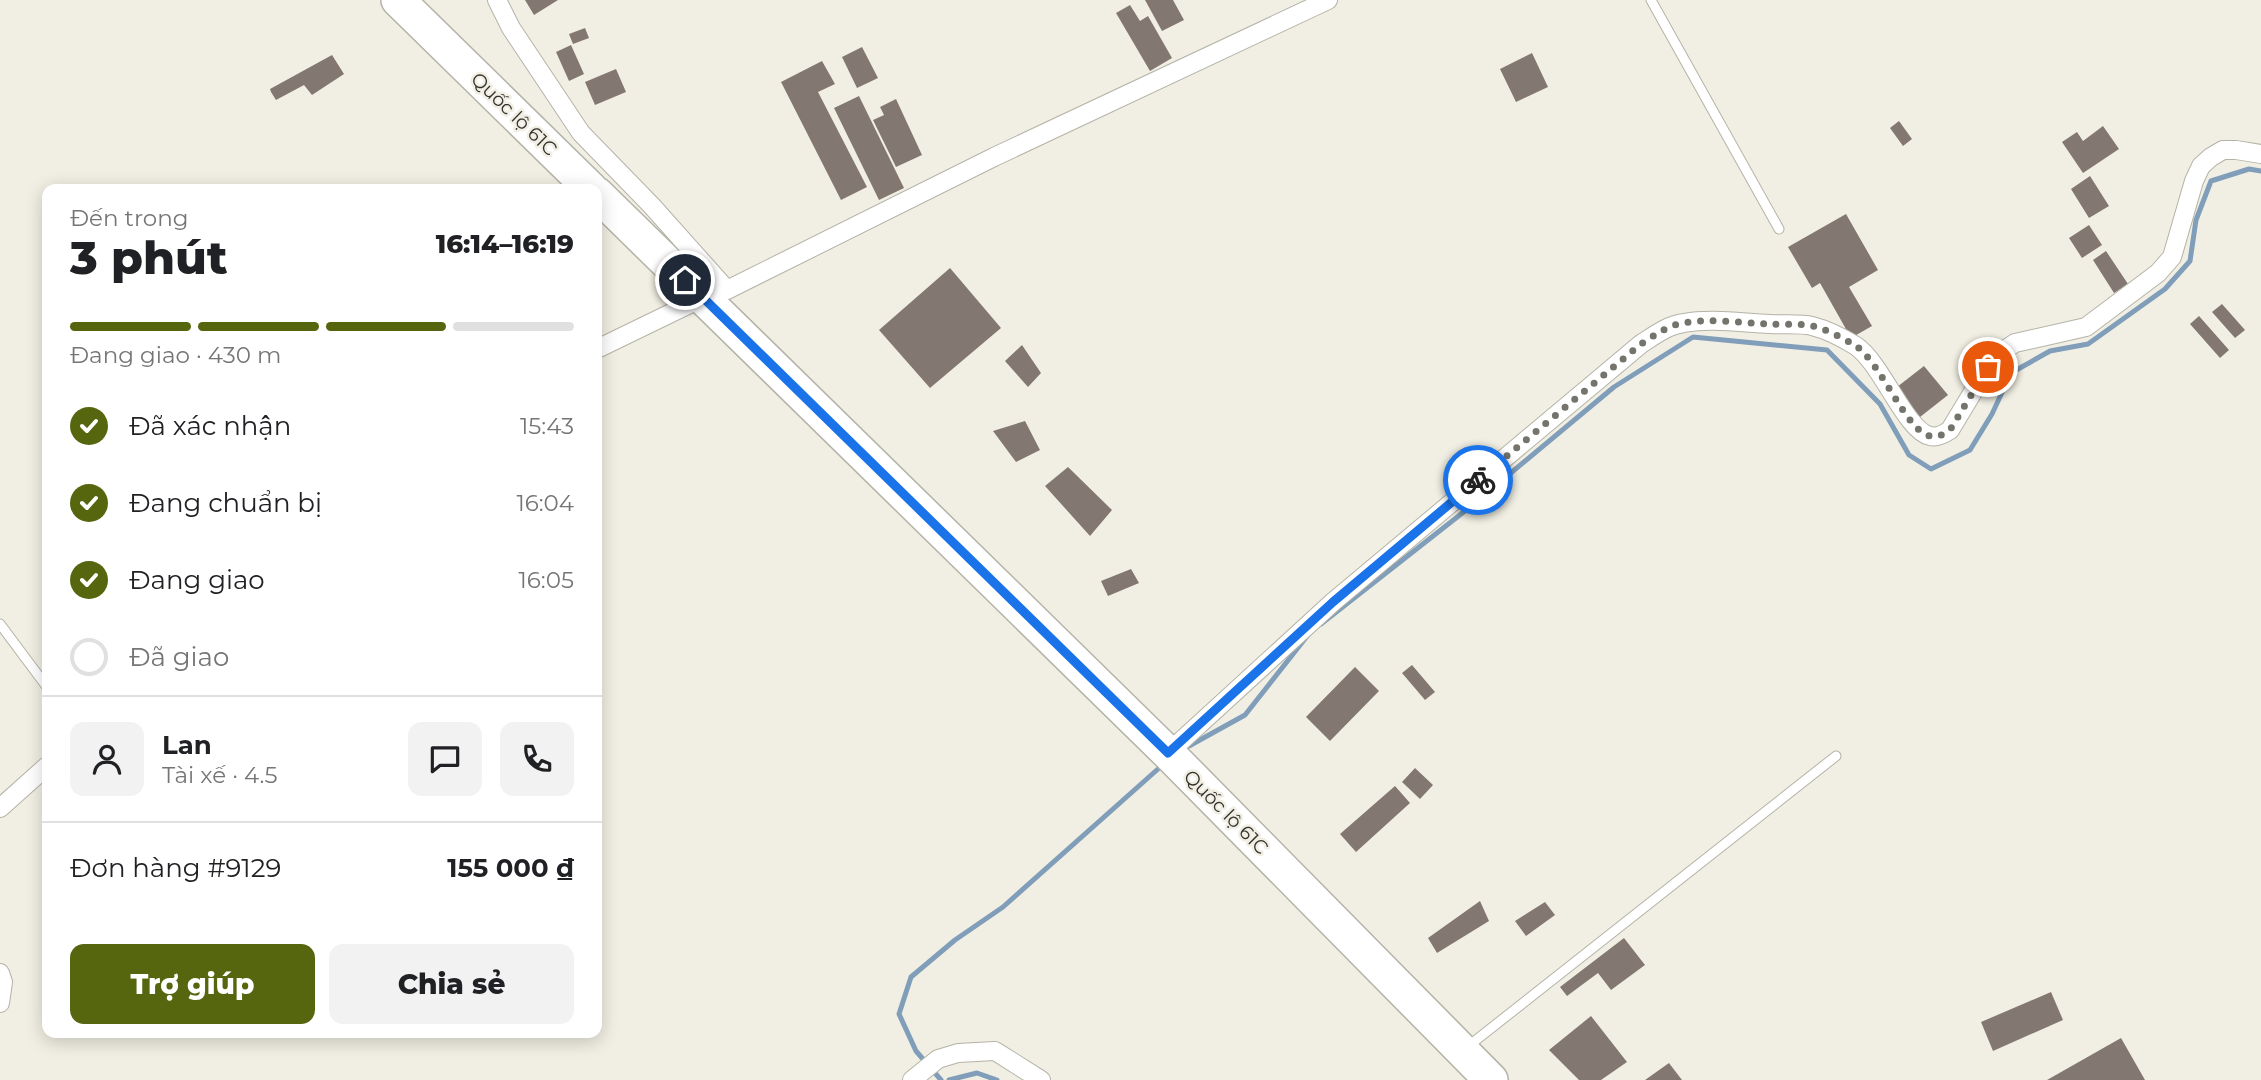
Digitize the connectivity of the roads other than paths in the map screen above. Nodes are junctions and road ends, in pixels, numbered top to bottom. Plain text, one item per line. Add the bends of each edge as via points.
1 (398, 0) edge
2 (497, 0) edge
3 (1328, 0) edge
4 (1651, 0) edge
5 (2261, 154) edge
6 (586, 184) edge
7 (602, 198) edge
8 (1779, 229) dead end
9 (715, 294) junction
10 (602, 347) edge
11 (0, 624) edge
12 (42, 680) edge
13 (1168, 753) junction
14 (1836, 756) dead end
15 (42, 770) edge
16 (0, 808) edge
17 (0, 974) edge
18 (0, 1003) edge
19 (1462, 1051) junction
20 (912, 1080) edge
21 (1041, 1080) edge
22 (1491, 1080) edge

1 - 6 highway, Quốc lộ 61C
2 - 9 street via 510,28 581,133 652,206
3 - 9 street
4 - 8 lane
5 - 13 street via 2222,150 2211,156 2194,181 2172,257 2158,273 2086,327 2015,343 1997,355 1950,430 1942,435 1930,437 1921,432 1869,357 1832,332 1811,326 1701,321 1667,328 1641,344 1333,602
7 - 9 highway, Quốc lộ 61C
9 - 10 street
9 - 13 highway, Quốc lộ 61C
11 - 12 lane
13 - 19 highway, Quốc lộ 61C
14 - 19 lane
15 - 16 street
17 - 18 street via 4,982
19 - 22 highway, Quốc lộ 61C
20 - 21 street via 938,1059 995,1051

